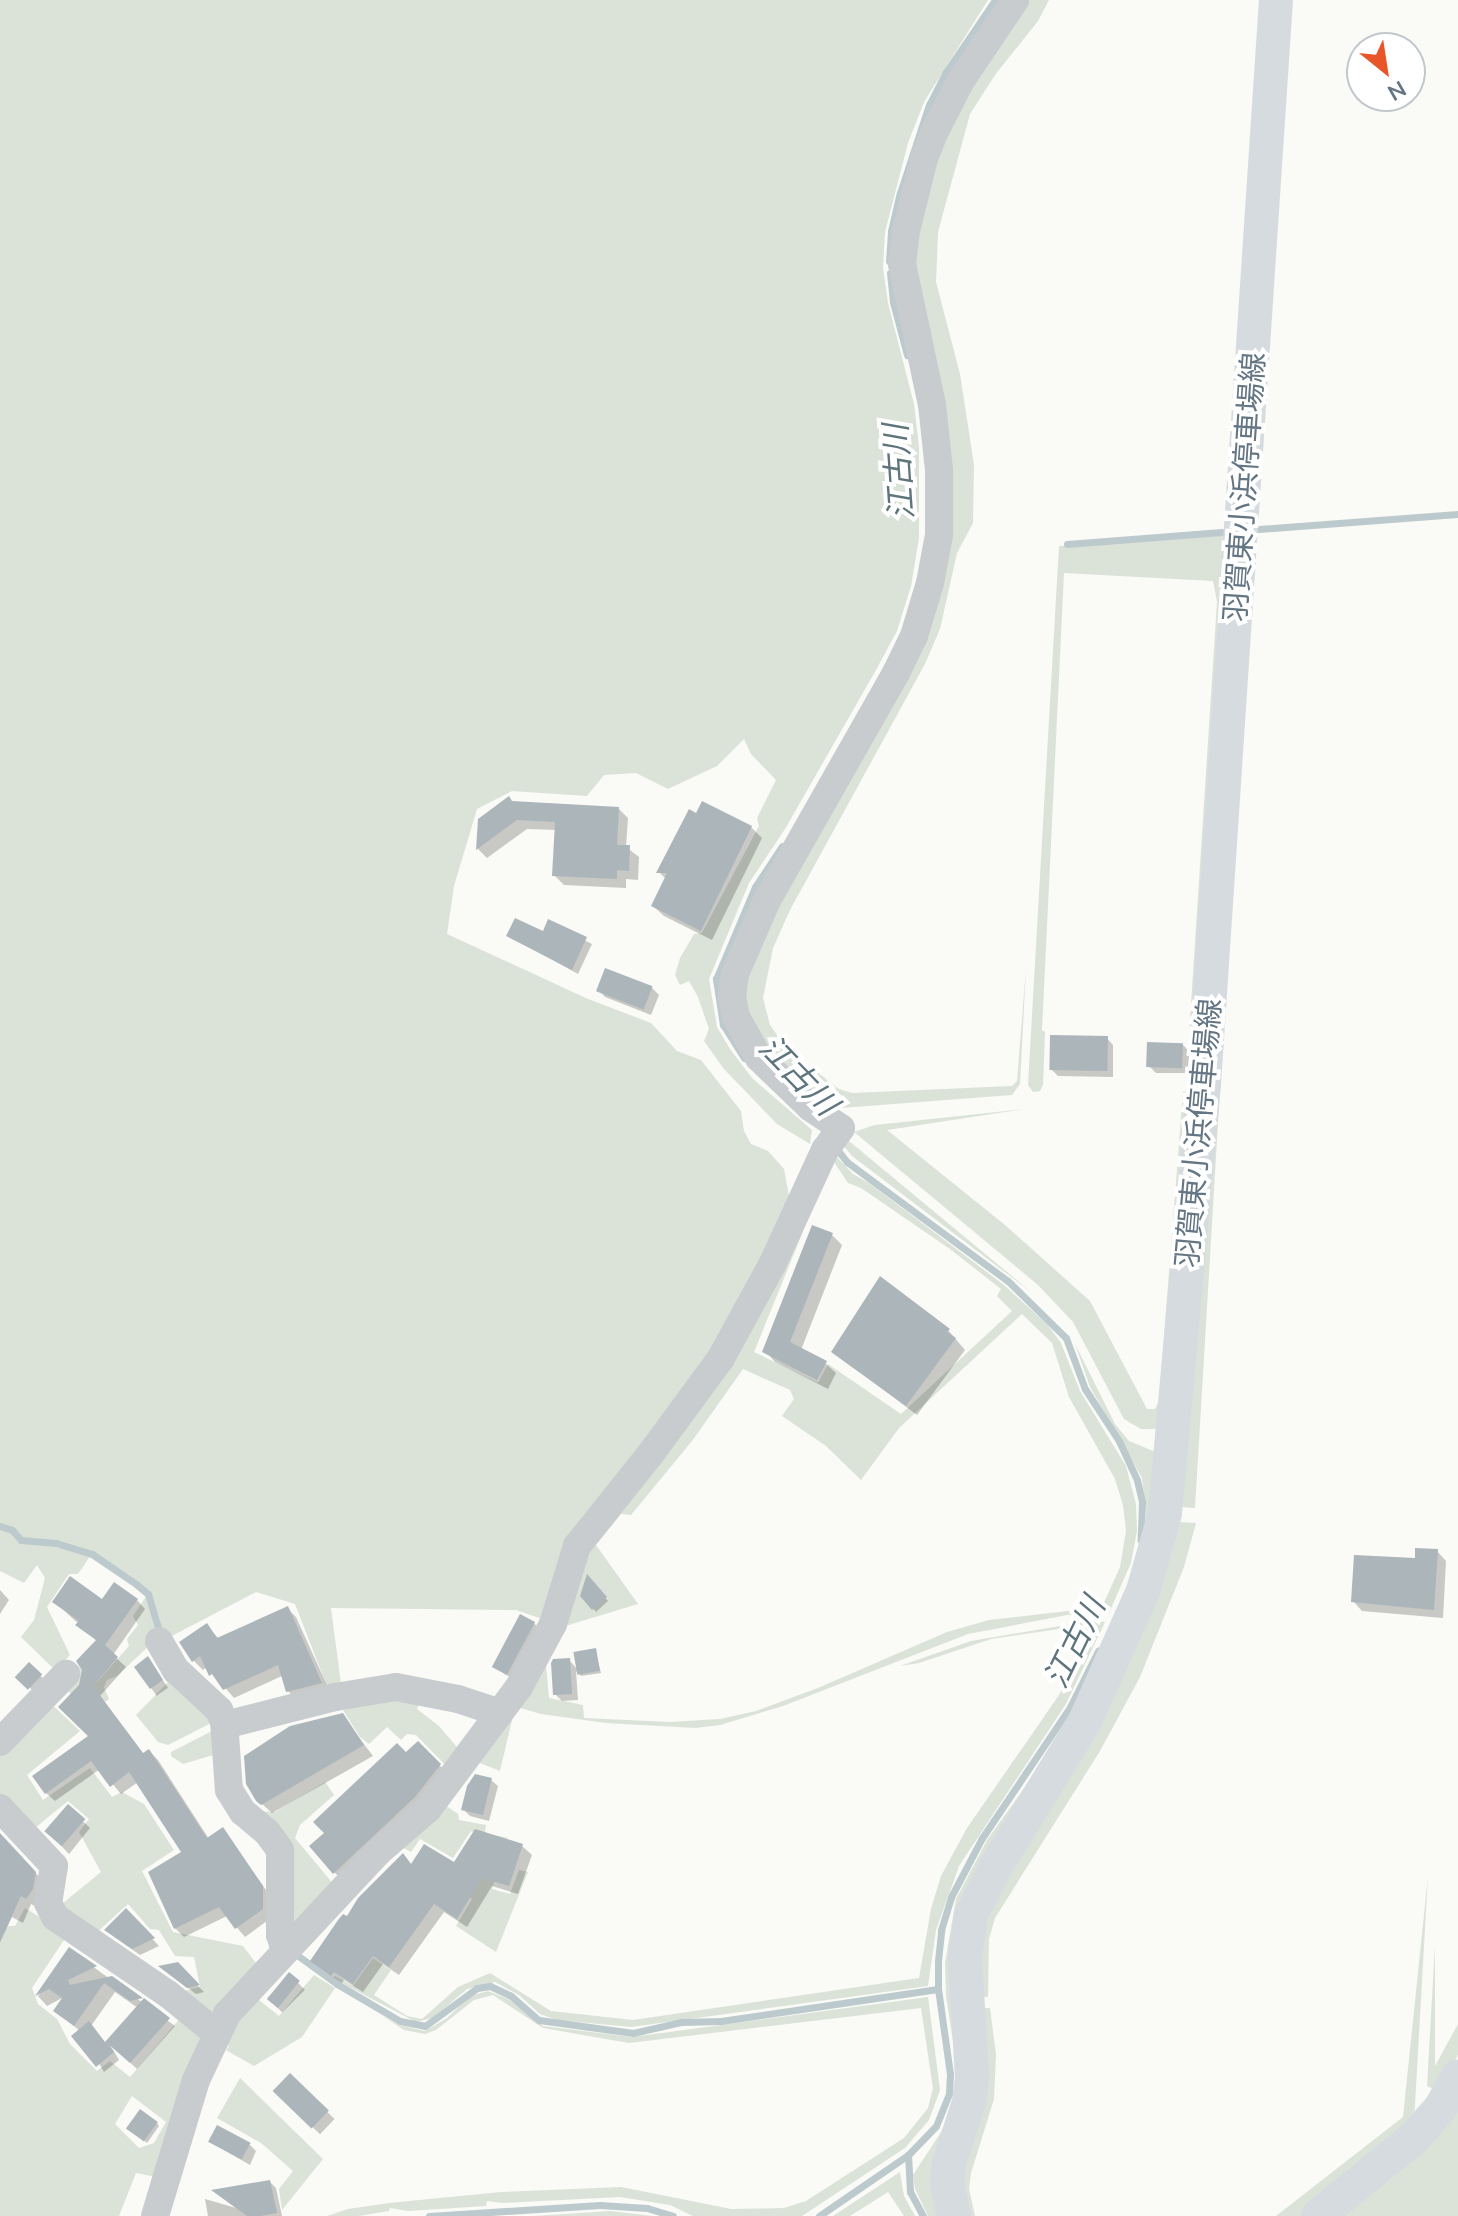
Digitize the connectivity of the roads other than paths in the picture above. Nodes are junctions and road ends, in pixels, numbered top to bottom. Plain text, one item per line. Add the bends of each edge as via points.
1 (1015, 0) edge
2 (1276, 0) edge
3 (159, 1641) dead end
4 (66, 1674) dead end
5 (500, 1713) junction
6 (225, 1725) junction
7 (0, 1742) edge
8 (0, 1808) edge
9 (285, 1950) junction
10 (216, 2033) junction
11 (1458, 2076) edge
12 (155, 2216) edge
13 (954, 2216) edge
14 (1318, 2216) edge

1 - 5 street via 960,82 936,129 906,231 903,276 932,405 939,470 939,535 930,583 896,673 767,900 735,974 732,997 745,1036 775,1076 841,1128 828,1143 772,1265 721,1358 577,1546 553,1624
2 - 13 main road, 羽賀東小浜停車場線 via 1204,1084 1165,1513 1143,1591 1085,1721 987,1880 971,1916 965,1957 972,2078 949,2163
3 - 6 street via 176,1670 219,1710
4 - 7 street
5 - 6 street via 396,1687
5 - 9 street via 428,1809 377,1853
6 - 9 street via 229,1790 280,1850 280,1935
8 - 10 street via 54,1866 48,1903 55,1917
9 - 10 street
10 - 12 street via 196,2080
11 - 14 main road via 1441,2107 1414,2138

